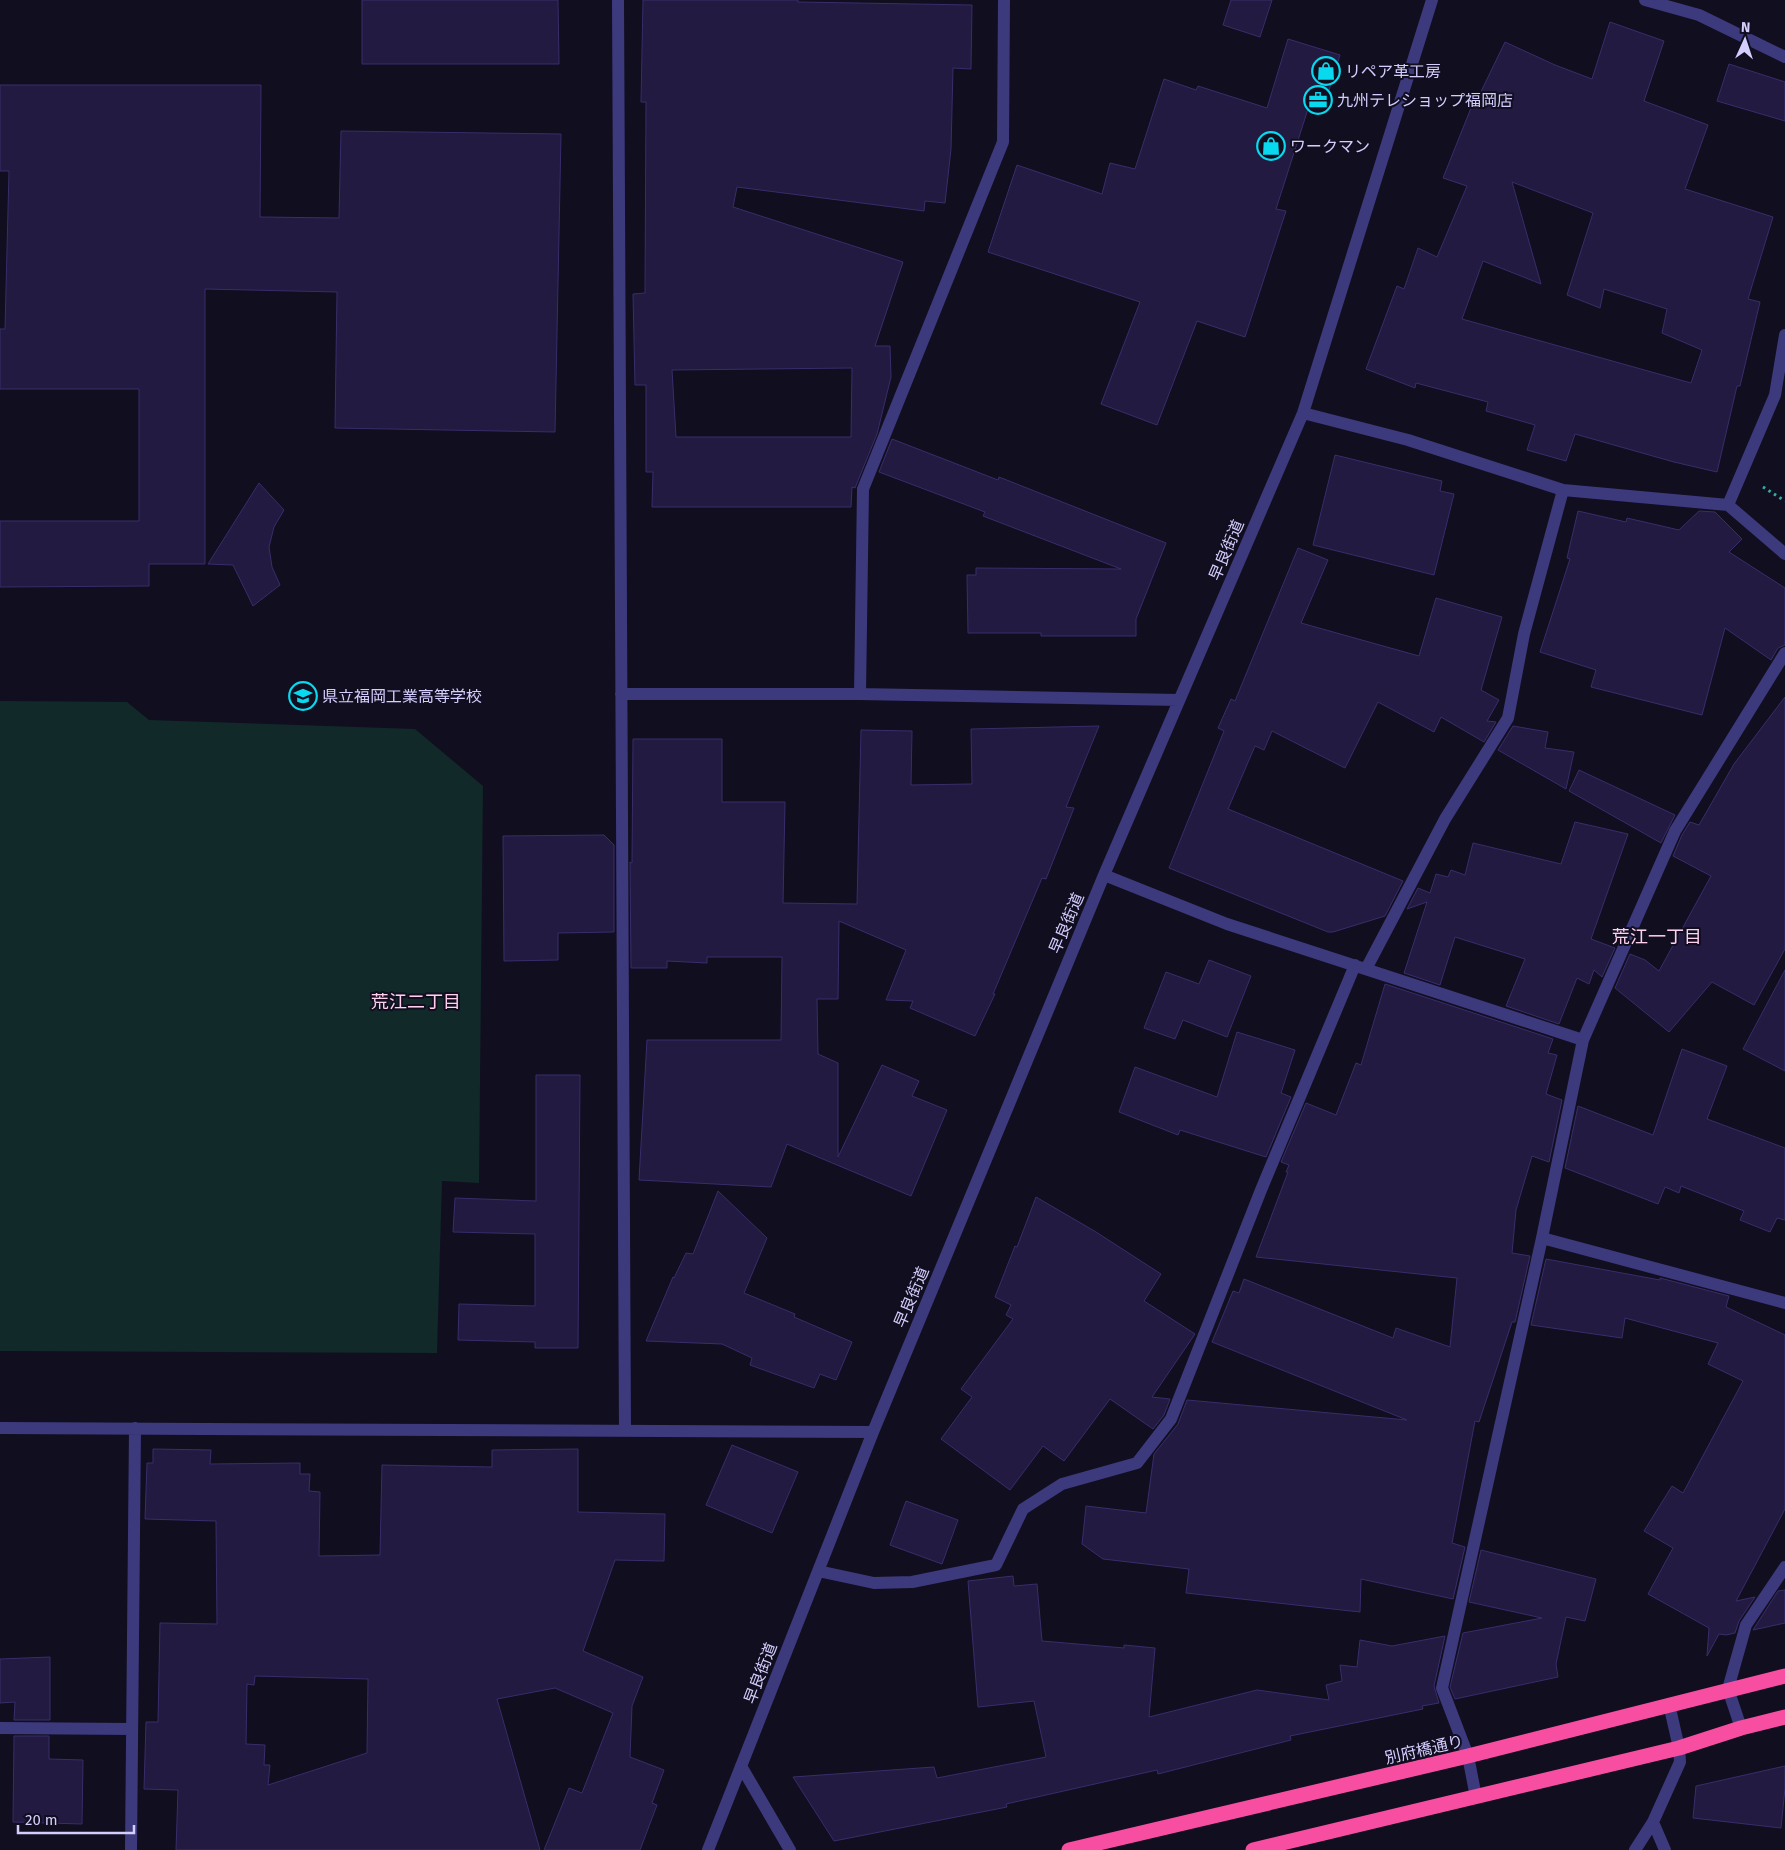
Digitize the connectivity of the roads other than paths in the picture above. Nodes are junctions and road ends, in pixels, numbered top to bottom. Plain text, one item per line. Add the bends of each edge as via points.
1 (618, 0) edge
2 (1004, 0) edge
3 (1432, 0) edge
4 (1645, 0) edge
5 (1785, 57) edge
6 (1785, 335) edge
7 (1303, 413) junction
8 (1563, 490) junction
9 (1728, 505) junction
10 (1785, 554) edge
11 (1785, 653) edge
12 (621, 694) junction
13 (860, 694) junction
14 (1179, 700) junction
15 (1104, 875) junction
16 (1360, 967) junction
17 (1582, 1040) junction
18 (1542, 1238) junction
19 (1785, 1303) edge
20 (0, 1428) edge
21 (135, 1428) junction
22 (625, 1431) junction
23 (873, 1432) junction
24 (1785, 1568) edge
25 (818, 1571) junction
26 (1785, 1676) edge
27 (1728, 1689) junction
28 (1668, 1704) junction
29 (1785, 1717) edge
30 (0, 1728) edge
31 (1741, 1728) junction
32 (132, 1729) junction
33 (1679, 1748) junction
34 (1468, 1756) junction
35 (741, 1766) junction
36 (1476, 1797) junction
37 (1653, 1822) junction
38 (131, 1850) edge
39 (708, 1850) edge
40 (790, 1850) edge
41 (1069, 1850) edge
42 (1253, 1850) edge
43 (1635, 1850) edge
44 (1665, 1850) edge

1 - 12 street
2 - 13 street via 1004,142 863,489
3 - 7 street, 早良街道
4 - 5 street via 1699,15
6 - 9 street via 1774,395
7 - 8 street via 1408,440
7 - 14 street, 早良街道
8 - 9 street
8 - 16 street via 1524,634 1508,718 1445,819
9 - 10 street
11 - 17 street via 1675,832
12 - 13 street
12 - 22 street
13 - 14 street
14 - 15 street, 早良街道
15 - 16 street via 1227,924
15 - 23 street, 早良街道
16 - 17 street
16 - 25 street via 1261,1190 1171,1419 1137,1463 1062,1484 1023,1509 996,1565 912,1582 874,1583
17 - 18 street
18 - 19 street
18 - 34 street via 1442,1688
20 - 21 street
21 - 22 street
21 - 32 street
22 - 23 street
23 - 25 street, 早良街道
24 - 27 street via 1746,1625
25 - 35 street, 早良街道
26 - 27 highway, 別府橋通り
27 - 28 highway, 別府橋通り
27 - 31 street
28 - 33 street
28 - 34 highway, 別府橋通り
29 - 31 highway
30 - 32 street
31 - 33 highway
32 - 38 street
33 - 36 highway
33 - 37 street via 1680,1762
34 - 36 street
34 - 41 highway, 別府橋通り
35 - 39 street, 早良街道
35 - 40 street
36 - 42 highway
37 - 43 street
37 - 44 street

